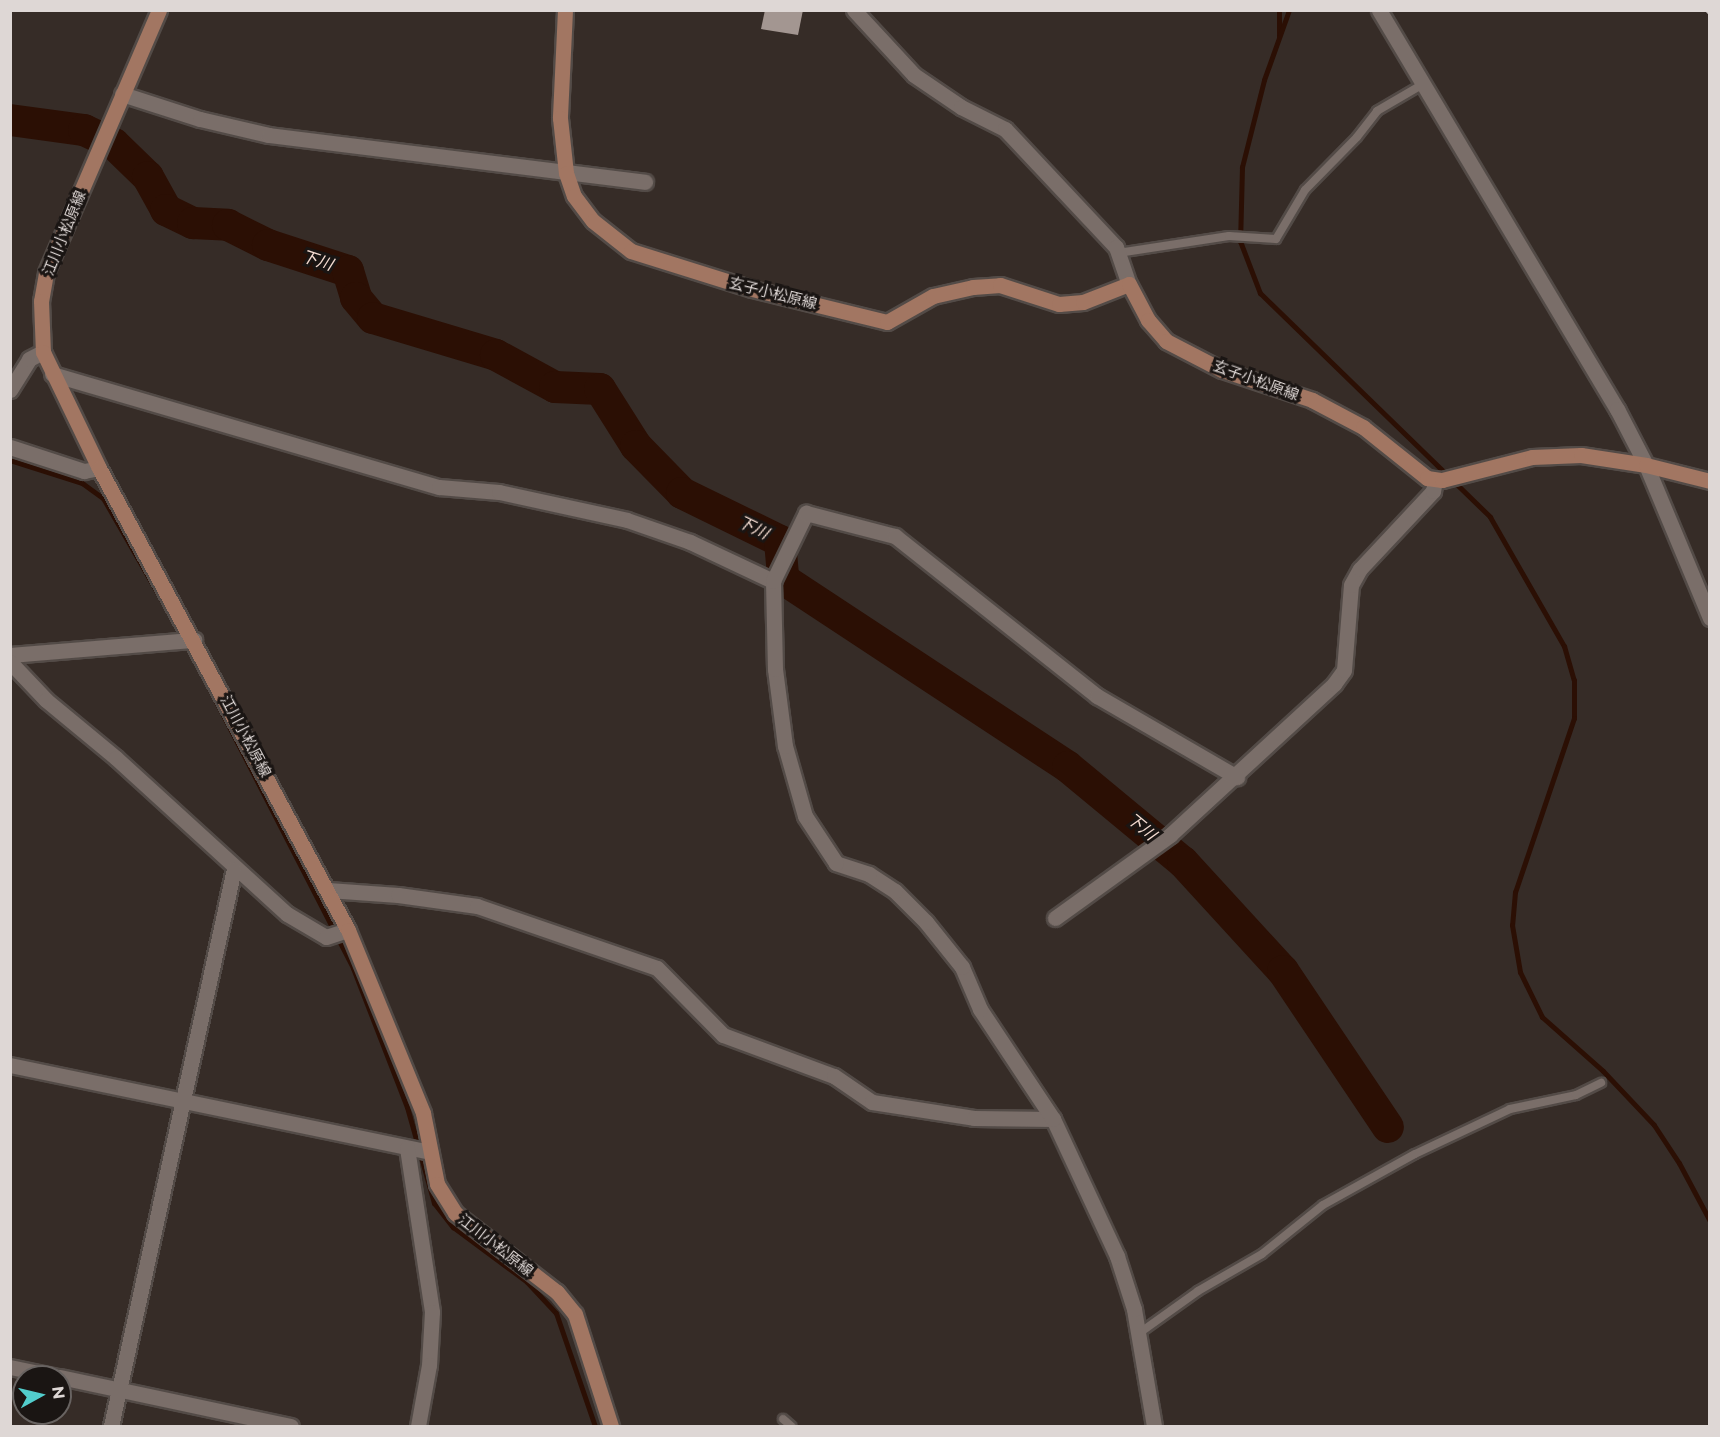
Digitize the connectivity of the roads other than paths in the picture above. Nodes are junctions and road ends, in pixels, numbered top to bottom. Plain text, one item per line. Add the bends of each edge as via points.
1 (159, 10) edge
2 (565, 10) edge
3 (854, 10) edge
4 (1379, 10) edge
5 (1425, 83) junction
6 (122, 94) junction
7 (566, 173) junction
8 (645, 183) dead end
9 (1118, 253) junction
10 (1129, 284) junction
11 (44, 351) junction
12 (52, 374) junction
13 (10, 390) edge
14 (10, 447) edge
15 (1646, 465) junction
16 (99, 468) junction
17 (1434, 481) junction
18 (1710, 481) edge
19 (773, 581) junction
20 (1710, 618) edge
21 (194, 640) junction
22 (10, 655) edge
23 (10, 662) edge
24 (1237, 777) junction
25 (234, 869) junction
26 (328, 890) junction
27 (1055, 918) dead end
28 (348, 930) junction
29 (10, 1065) edge
30 (1601, 1083) dead end
31 (182, 1101) junction
32 (1053, 1119) junction
33 (407, 1148) junction
34 (430, 1152) junction
35 (1138, 1334) junction
36 (72, 1380) edge
37 (118, 1390) junction
38 (783, 1419) dead end
39 (111, 1426) edge
40 (291, 1426) edge
41 (418, 1426) edge
42 (611, 1426) edge
43 (791, 1426) edge
44 (1154, 1426) edge

1 - 6 main road, 江川小松原線
2 - 7 main road, 玄子小松原線 via 560,118
3 - 9 street via 914,75 961,107 1005,129
4 - 5 street
5 - 9 lane via 1377,111 1305,190 1276,239 1229,236
5 - 15 street via 1617,408
6 - 7 street via 200,119 269,135
6 - 11 main road, 江川小松原線 via 46,273 40,324
7 - 8 street
7 - 10 main road, 玄子小松原線 via 574,196 593,221 631,250 752,289 887,322 933,296 973,287 1000,285 1059,304 1083,302
9 - 10 street
10 - 17 main road, 玄子小松原線 via 1148,320 1166,341 1222,370 1312,400 1363,427
11 - 12 main road, 江川小松原線
11 - 13 street via 29,359
12 - 16 main road, 江川小松原線
12 - 19 street via 439,487 499,492 627,520 690,542
14 - 16 street via 84,471
15 - 17 main road via 1581,455 1532,457
15 - 18 main road
15 - 20 street
16 - 21 main road, 江川小松原線
17 - 24 street via 1433,491 1360,569 1351,585 1344,670
19 - 24 street via 806,513 895,536 1097,696
19 - 32 street via 775,669 785,746 805,816 836,863 869,874 926,922 962,967 981,1009
21 - 22 street
21 - 26 main road, 江川小松原線
23 - 25 street via 46,700 116,758
24 - 27 street via 1170,835
25 - 28 street via 287,914 326,937
25 - 31 street
26 - 28 main road, 江川小松原線
26 - 32 street via 398,894 477,906 657,968 723,1035 834,1077 872,1102 974,1118
28 - 34 main road, 江川小松原線 via 419,1103
29 - 31 street
30 - 35 lane via 1575,1095 1510,1109 1415,1154 1323,1205 1262,1254 1198,1291
31 - 33 street
31 - 37 street
32 - 35 street via 1117,1256
33 - 34 street
33 - 41 street via 432,1312 429,1365
34 - 42 main road, 江川小松原線 via 437,1184 455,1213 557,1292 575,1314
35 - 44 street
36 - 37 street
37 - 39 street
37 - 40 street
38 - 43 lane

